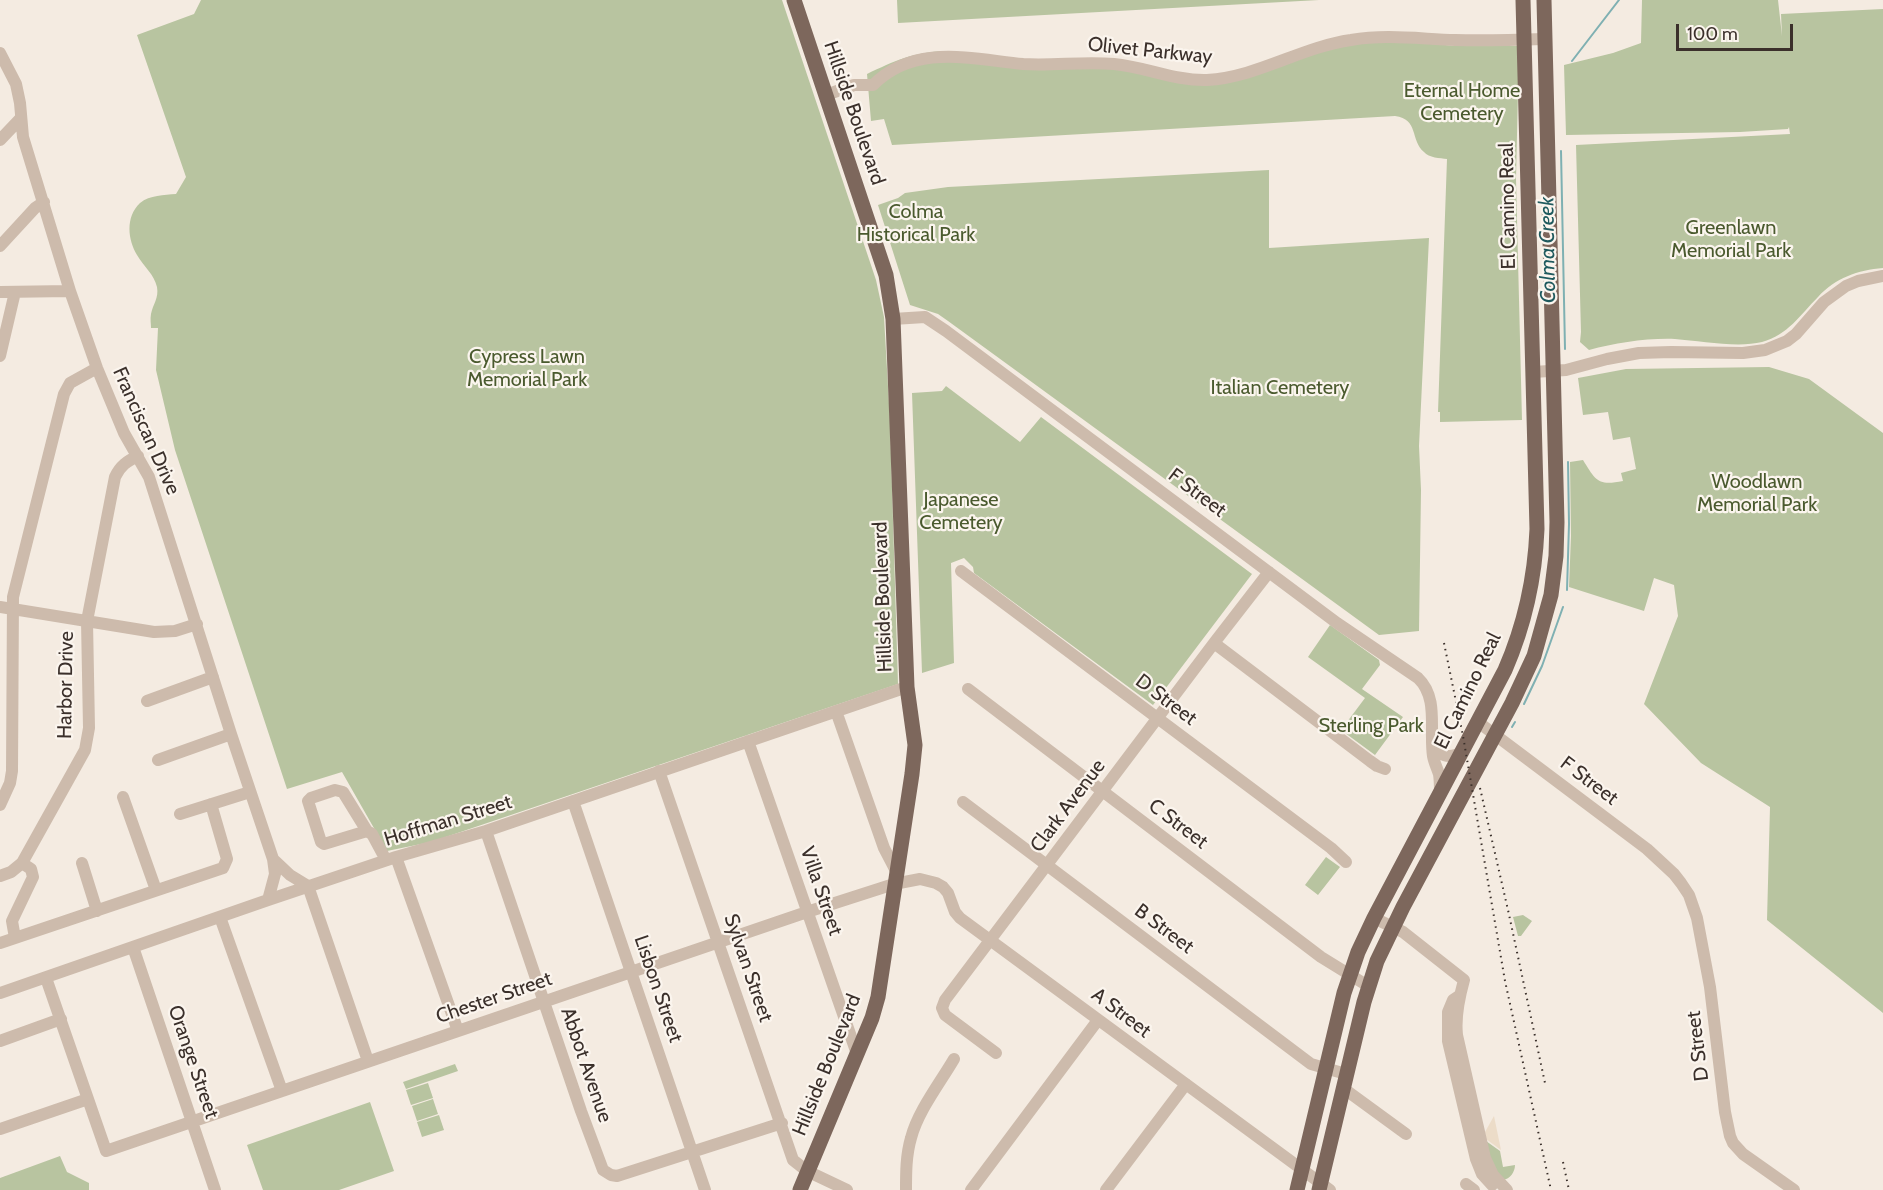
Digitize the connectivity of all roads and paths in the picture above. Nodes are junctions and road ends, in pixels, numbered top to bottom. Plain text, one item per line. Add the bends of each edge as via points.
1 (794, 0) edge
2 (1523, 0) edge
3 (1544, 0) edge
4 (1545, 39) junction
5 (1524, 40) junction
6 (0, 53) edge
7 (826, 95) junction
8 (21, 118) junction
9 (0, 140) edge
10 (44, 202) junction
11 (0, 246) edge
12 (1883, 276) edge
13 (70, 291) junction
14 (0, 292) edge
15 (15, 292) junction
16 (894, 319) junction
17 (0, 356) edge
18 (97, 368) junction
19 (1533, 372) junction
20 (1554, 372) junction
21 (138, 456) junction
22 (961, 571) dead end
23 (1269, 572) junction
24 (6, 608) edge
25 (87, 621) junction
26 (197, 624) junction
27 (1214, 643) junction
28 (213, 677) junction
29 (907, 687) junction
30 (968, 689) dead end
31 (147, 701) dead end
32 (836, 711) junction
33 (1158, 718) junction
34 (1478, 722) junction
35 (231, 734) junction
36 (1495, 735) junction
37 (748, 741) junction
38 (1433, 741) junction
39 (1462, 752) junction
40 (158, 760) dead end
41 (1385, 769) dead end
42 (660, 771) junction
43 (250, 792) junction
44 (1103, 792) junction
45 (1440, 795) junction
46 (123, 796) dead end
47 (573, 801) junction
48 (963, 802) dead end
49 (211, 804) junction
50 (0, 806) edge
51 (180, 814) dead end
52 (367, 831) junction
53 (486, 831) junction
54 (273, 859) junction
55 (391, 859) junction
56 (1346, 862) dead end
57 (22, 863) junction
58 (81, 863) dead end
59 (1047, 866) junction
60 (1674, 874) joint
61 (0, 876) edge
62 (895, 877) junction
63 (308, 886) junction
64 (156, 890) junction
65 (268, 900) junction
66 (97, 911) junction
67 (807, 912) junction
68 (220, 917) junction
69 (1374, 918) junction
70 (1393, 927) junction
71 (15, 938) junction
72 (990, 941) junction
73 (718, 942) junction
74 (0, 943) edge
75 (133, 947) junction
76 (631, 972) junction
77 (1349, 976) junction
78 (46, 978) junction
79 (1368, 986) junction
80 (0, 993) edge
81 (1460, 995) junction
82 (544, 1002) junction
83 (61, 1019) junction
84 (1098, 1020) junction
85 (458, 1031) junction
86 (0, 1041) edge
87 (996, 1053) dead end
88 (857, 1054) junction
89 (954, 1059) dead end
90 (368, 1061) junction
91 (1326, 1069) junction
92 (1345, 1081) junction
93 (1186, 1084) junction
94 (282, 1091) junction
95 (88, 1099) junction
96 (192, 1121) junction
97 (782, 1123) junction
98 (0, 1130) edge
99 (1406, 1134) dead end
100 (692, 1152) junction
101 (1302, 1170) junction
102 (807, 1171) junction
103 (1323, 1188) edge
104 (843, 1189) edge
105 (215, 1190) edge
106 (705, 1190) edge
107 (800, 1190) edge
108 (906, 1190) edge
109 (971, 1190) edge
110 (1106, 1190) edge
111 (1297, 1190) edge
112 (1497, 1190) edge
113 (1506, 1190) edge
114 (1794, 1190) edge

1 - 7 main road, Hillside Boulevard
2 - 5 main road, El Camino Real
3 - 4 main road, El Camino Real
4 - 5 street, Olivet Parkway
4 - 20 main road, El Camino Real
5 - 7 street, Olivet Parkway via 1350,40 1248,73 1208,80 1177,78 1113,64 1029,64 942,57 898,66 873,85 854,85
5 - 19 main road, El Camino Real
6 - 8 street, Franciscan Drive via 16,84
7 - 16 main road, Hillside Boulevard via 886,275
8 - 9 street
8 - 10 street, Franciscan Drive via 25,146
10 - 11 street
10 - 13 street, Franciscan Drive
12 - 20 street via 1846,286 1824,302 1796,334 1765,350 1639,353
13 - 15 street
13 - 18 street, Franciscan Drive
14 - 15 street
15 - 17 street
16 - 23 street, F Street via 925,317 946,331
16 - 29 main road, Hillside Boulevard
18 - 21 street, Franciscan Drive
18 - 24 street via 70,383 64,394
19 - 20 street
19 - 34 main road, El Camino Real via 1537,529 1531,588 1512,654
20 - 36 main road, El Camino Real via 1557,531 1553,582 1534,656
21 - 25 street, Harbor Drive via 118,469 115,477
21 - 26 street, Franciscan Drive via 149,477
22 - 33 street, D Street
23 - 27 street, Clark Avenue
23 - 38 street, F Street via 1424,684 1432,711
24 - 25 street
24 - 50 street via 12,771
25 - 26 street via 154,632
25 - 57 street, Harbor Drive via 88,739
26 - 28 street, Franciscan Drive
27 - 33 street, Clark Avenue
27 - 41 street
28 - 31 street
28 - 35 street, Franciscan Drive
29 - 32 street, Hoffman Street
29 - 62 main road, Hillside Boulevard via 915,745
30 - 44 street, C Street
32 - 37 street, Hoffman Street
32 - 62 street
33 - 44 street, Clark Avenue
33 - 56 street, D Street
34 - 36 street, F Street
34 - 39 main road, El Camino Real
35 - 40 street
35 - 43 street, Franciscan Drive
36 - 60 street, F Street via 1647,849
36 - 70 main road, El Camino Real
37 - 42 street, Hoffman Street
37 - 67 street, Villa Street
38 - 39 street via 1440,755 1449,757
38 - 45 street, F Street
39 - 45 main road, El Camino Real
42 - 47 street, Hoffman Street
42 - 73 street, Sylvan Street
43 - 49 street
43 - 54 street, Franciscan Drive
44 - 59 street, Clark Avenue
44 - 77 street, C Street
45 - 69 main road, El Camino Real
46 - 64 street
47 - 53 street, Hoffman Street
47 - 76 street, Lisbon Street
48 - 59 street, B Street
49 - 51 street
49 - 64 street via 226,864 219,870
52 - 52 street via 341,790 308,801 324,844
52 - 55 street
53 - 55 street, Hoffman Street
53 - 82 street, Abbot Avenue
54 - 63 street
54 - 65 street, Franciscan Drive via 275,874
55 - 63 street, Hoffman Street
55 - 85 street
57 - 61 street
57 - 71 street via 31,869 33,877 12,921
58 - 66 street
59 - 72 street, Clark Avenue
59 - 91 street, B Street via 1311,1064
60 - 114 street, D Street via 1689,895 1697,918 1730,1136 1743,1154
62 - 67 street, Chester Street
62 - 72 street, A Street via 936,883 948,892 960,918
62 - 88 main road, Hillside Boulevard via 878,997
63 - 65 street, Hoffman Street
63 - 90 street
64 - 66 street
65 - 68 street, Hoffman Street
66 - 71 street
67 - 73 street, Chester Street
67 - 88 street, Villa Street
68 - 75 street, Hoffman Street
68 - 94 street
69 - 70 street
69 - 77 main road, El Camino Real
70 - 79 main road, El Camino Real
70 - 81 street via 1464,980
71 - 74 street
72 - 84 street, A Street
72 - 87 street, Clark Avenue via 942,1008 945,1015
73 - 76 street, Chester Street
73 - 97 street, Sylvan Street
75 - 78 street, Hoffman Street
75 - 96 street, Orange Street
76 - 82 street, Chester Street
76 - 100 street, Lisbon Street
77 - 79 street, C Street
77 - 91 main road, El Camino Real
78 - 80 street, Hoffman Street
78 - 83 street
79 - 92 main road, El Camino Real
81 - 112 street via 1448,1012 1448,1041 1479,1167
81 - 113 street via 1455,1023 1479,1136 1493,1175
82 - 85 street, Chester Street
82 - 100 street, Abbot Avenue via 606,1173 617,1176
83 - 86 street
83 - 95 street
84 - 93 street, A Street
84 - 109 street
85 - 90 street, Chester Street
88 - 102 main road, Hillside Boulevard
89 - 108 street via 911,1138
90 - 94 street, Chester Street
91 - 92 street, B Street
91 - 101 main road, El Camino Real
92 - 99 street
92 - 103 main road, El Camino Real
93 - 101 street, A Street
93 - 110 street
94 - 96 street, Chester Street
95 - 96 street, Chester Street via 106,1151
95 - 98 street
96 - 105 street, Orange Street
97 - 100 street
97 - 102 street, Sylvan Street via 793,1160
100 - 106 street, Lisbon Street
101 - 103 street, A Street
101 - 111 main road, El Camino Real
102 - 104 street
102 - 107 main road, Hillside Boulevard

